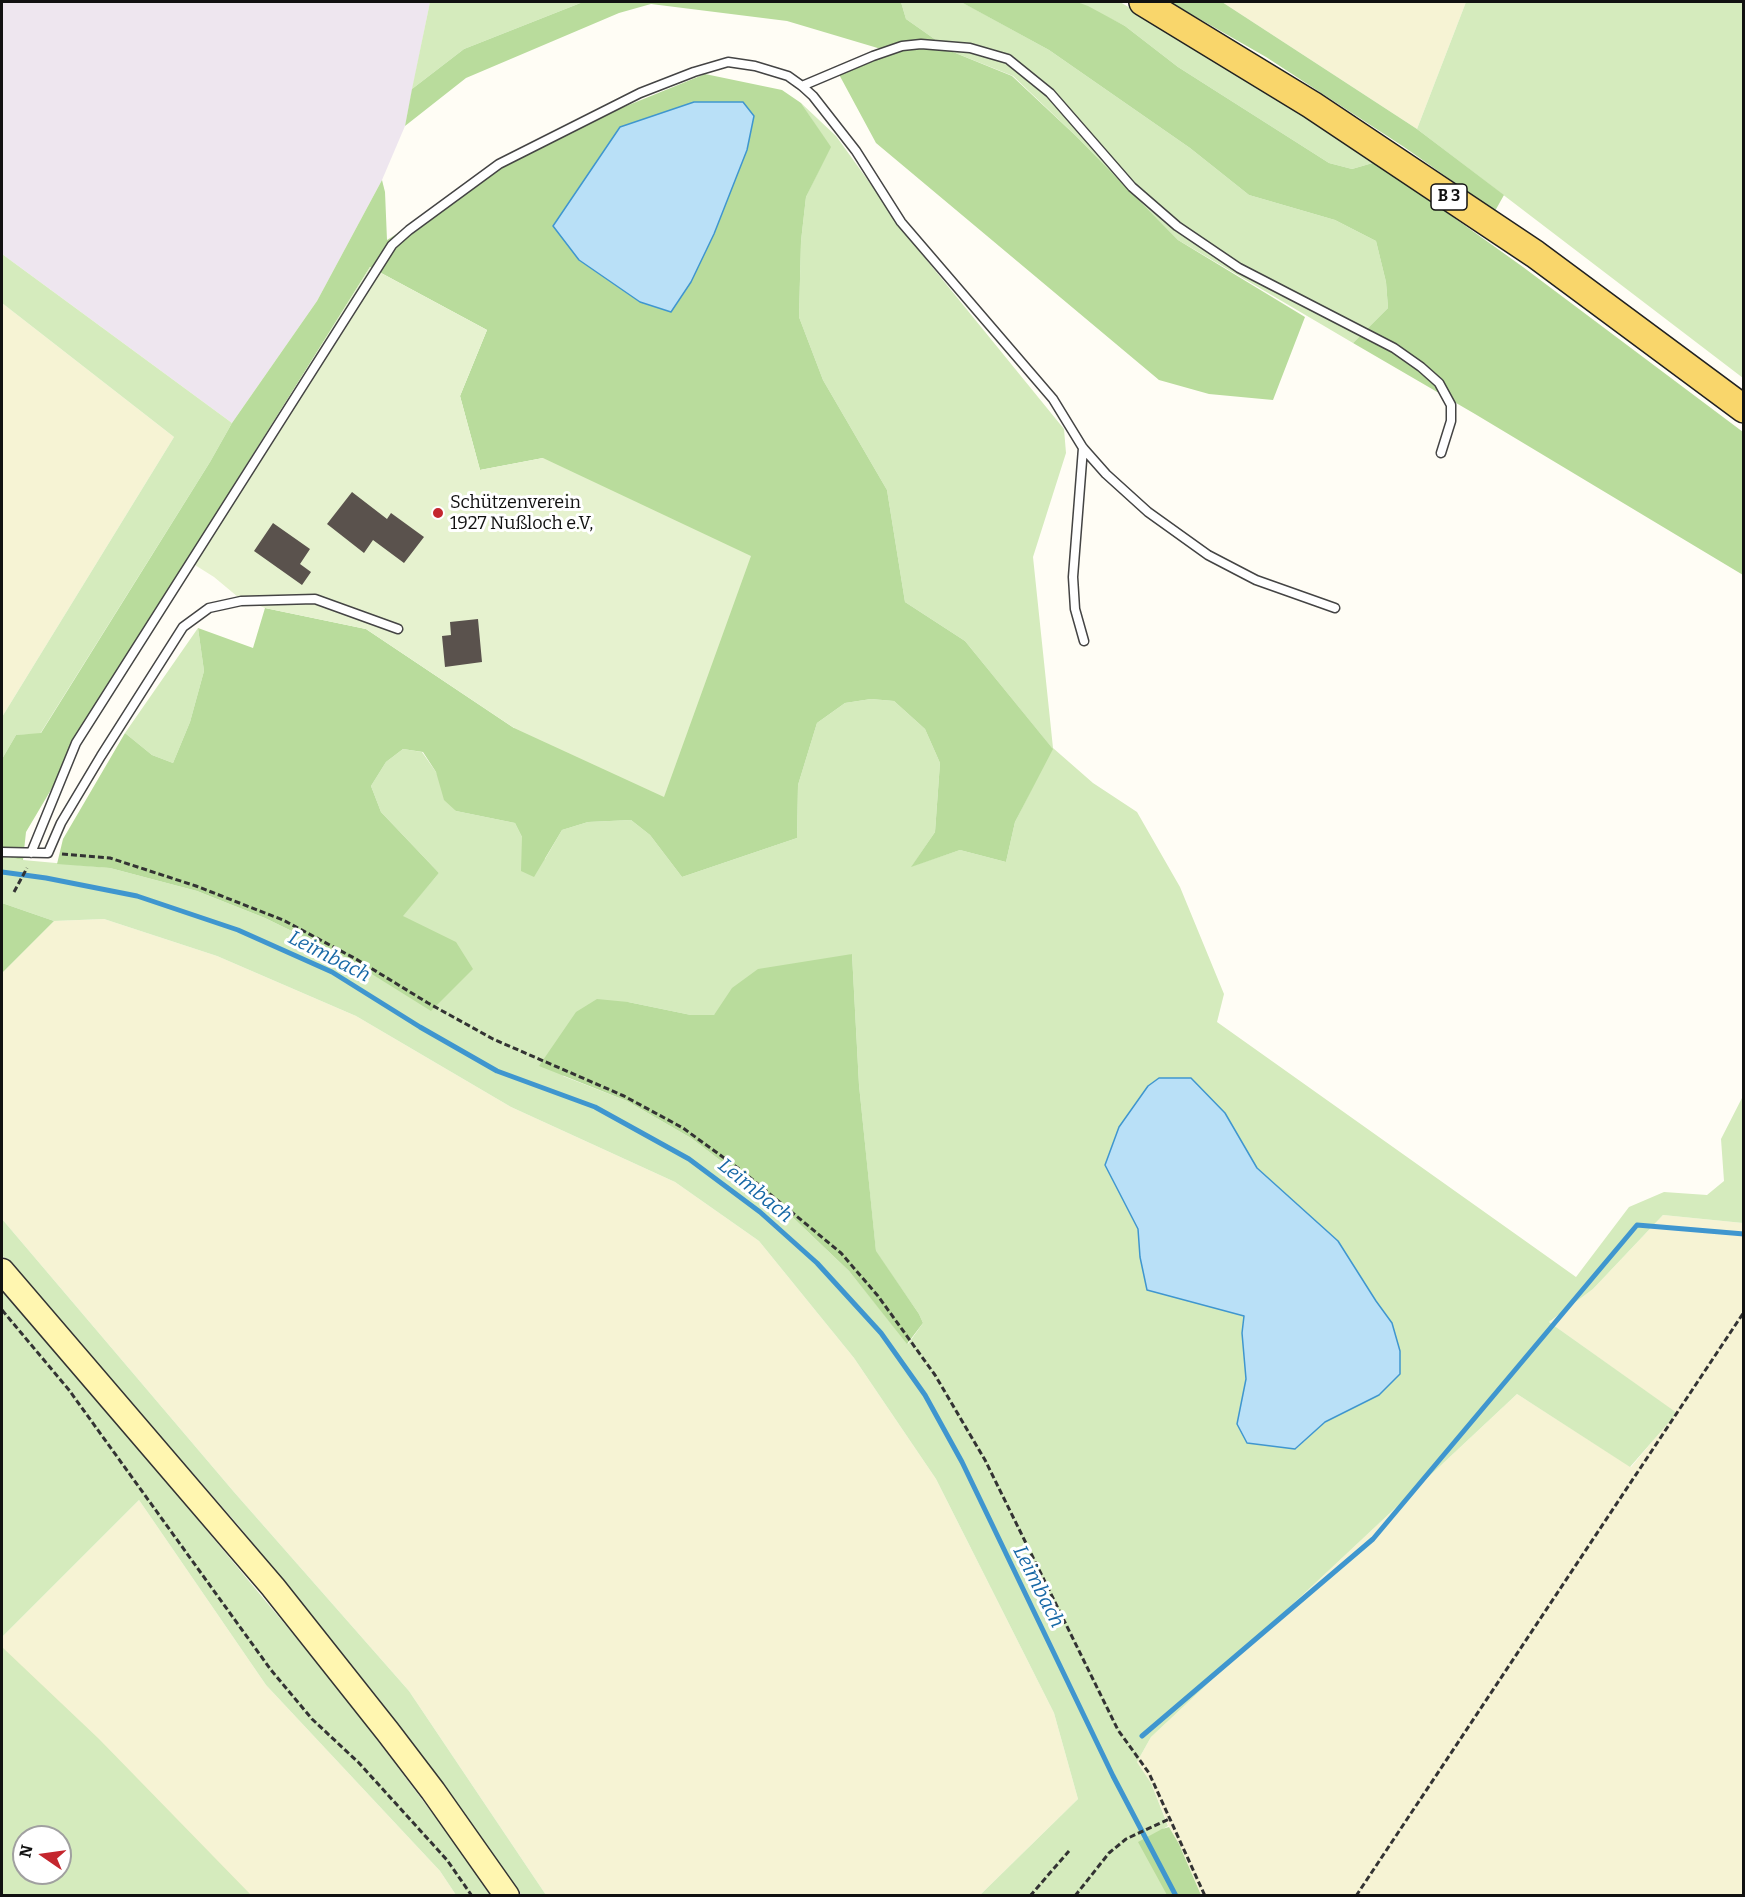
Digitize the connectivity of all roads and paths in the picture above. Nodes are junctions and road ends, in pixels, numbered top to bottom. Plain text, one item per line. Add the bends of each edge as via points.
1 (1143, 2) edge
2 (802, 86) junction
3 (1743, 409) edge
4 (1083, 448) junction
5 (1441, 453) dead end
6 (1335, 608) dead end
7 (398, 629) dead end
8 (1084, 641) dead end
9 (2, 852) edge
10 (31, 853) junction
11 (48, 853) junction
12 (27, 868) dead end
13 (14, 892) dead end
14 (2, 1271) edge
15 (2, 1310) edge
16 (1743, 1312) edge
17 (1742, 1318) edge
18 (1170, 1819) junction
19 (1069, 1851) dead end
20 (472, 1896) edge
21 (507, 1896) edge
22 (1030, 1896) edge
23 (1075, 1896) edge
24 (1204, 1896) edge
25 (1356, 1896) edge

1 - 3 main road, B 3 via 1312,105 1535,254
2 - 4 lane via 856,151 901,222 1053,399
2 - 5 lane via 902,46 970,48 1008,59 1050,93 1132,187 1177,226 1239,268 1394,348 1439,383 1451,405 1451,421
2 - 10 lane via 788,76 728,62 694,72 640,93 499,164 392,245 76,743
4 - 6 lane via 1148,512 1208,555 1256,580
4 - 8 lane via 1073,577
7 - 11 lane via 315,598 241,601 209,608 183,627 101,756
9 - 10 lane
10 - 11 lane
11 - 18 path via 110,858 283,920 493,1039 624,1096 683,1128 841,1253 878,1296 935,1375 985,1460 1118,1730 1149,1773
12 - 13 path
14 - 21 street via 279,1594 433,1791
15 - 20 path via 69,1390 270,1671 447,1860
16 - 17 path
17 - 25 path
18 - 23 path via 1126,1839 1109,1853
18 - 24 path
19 - 22 path

